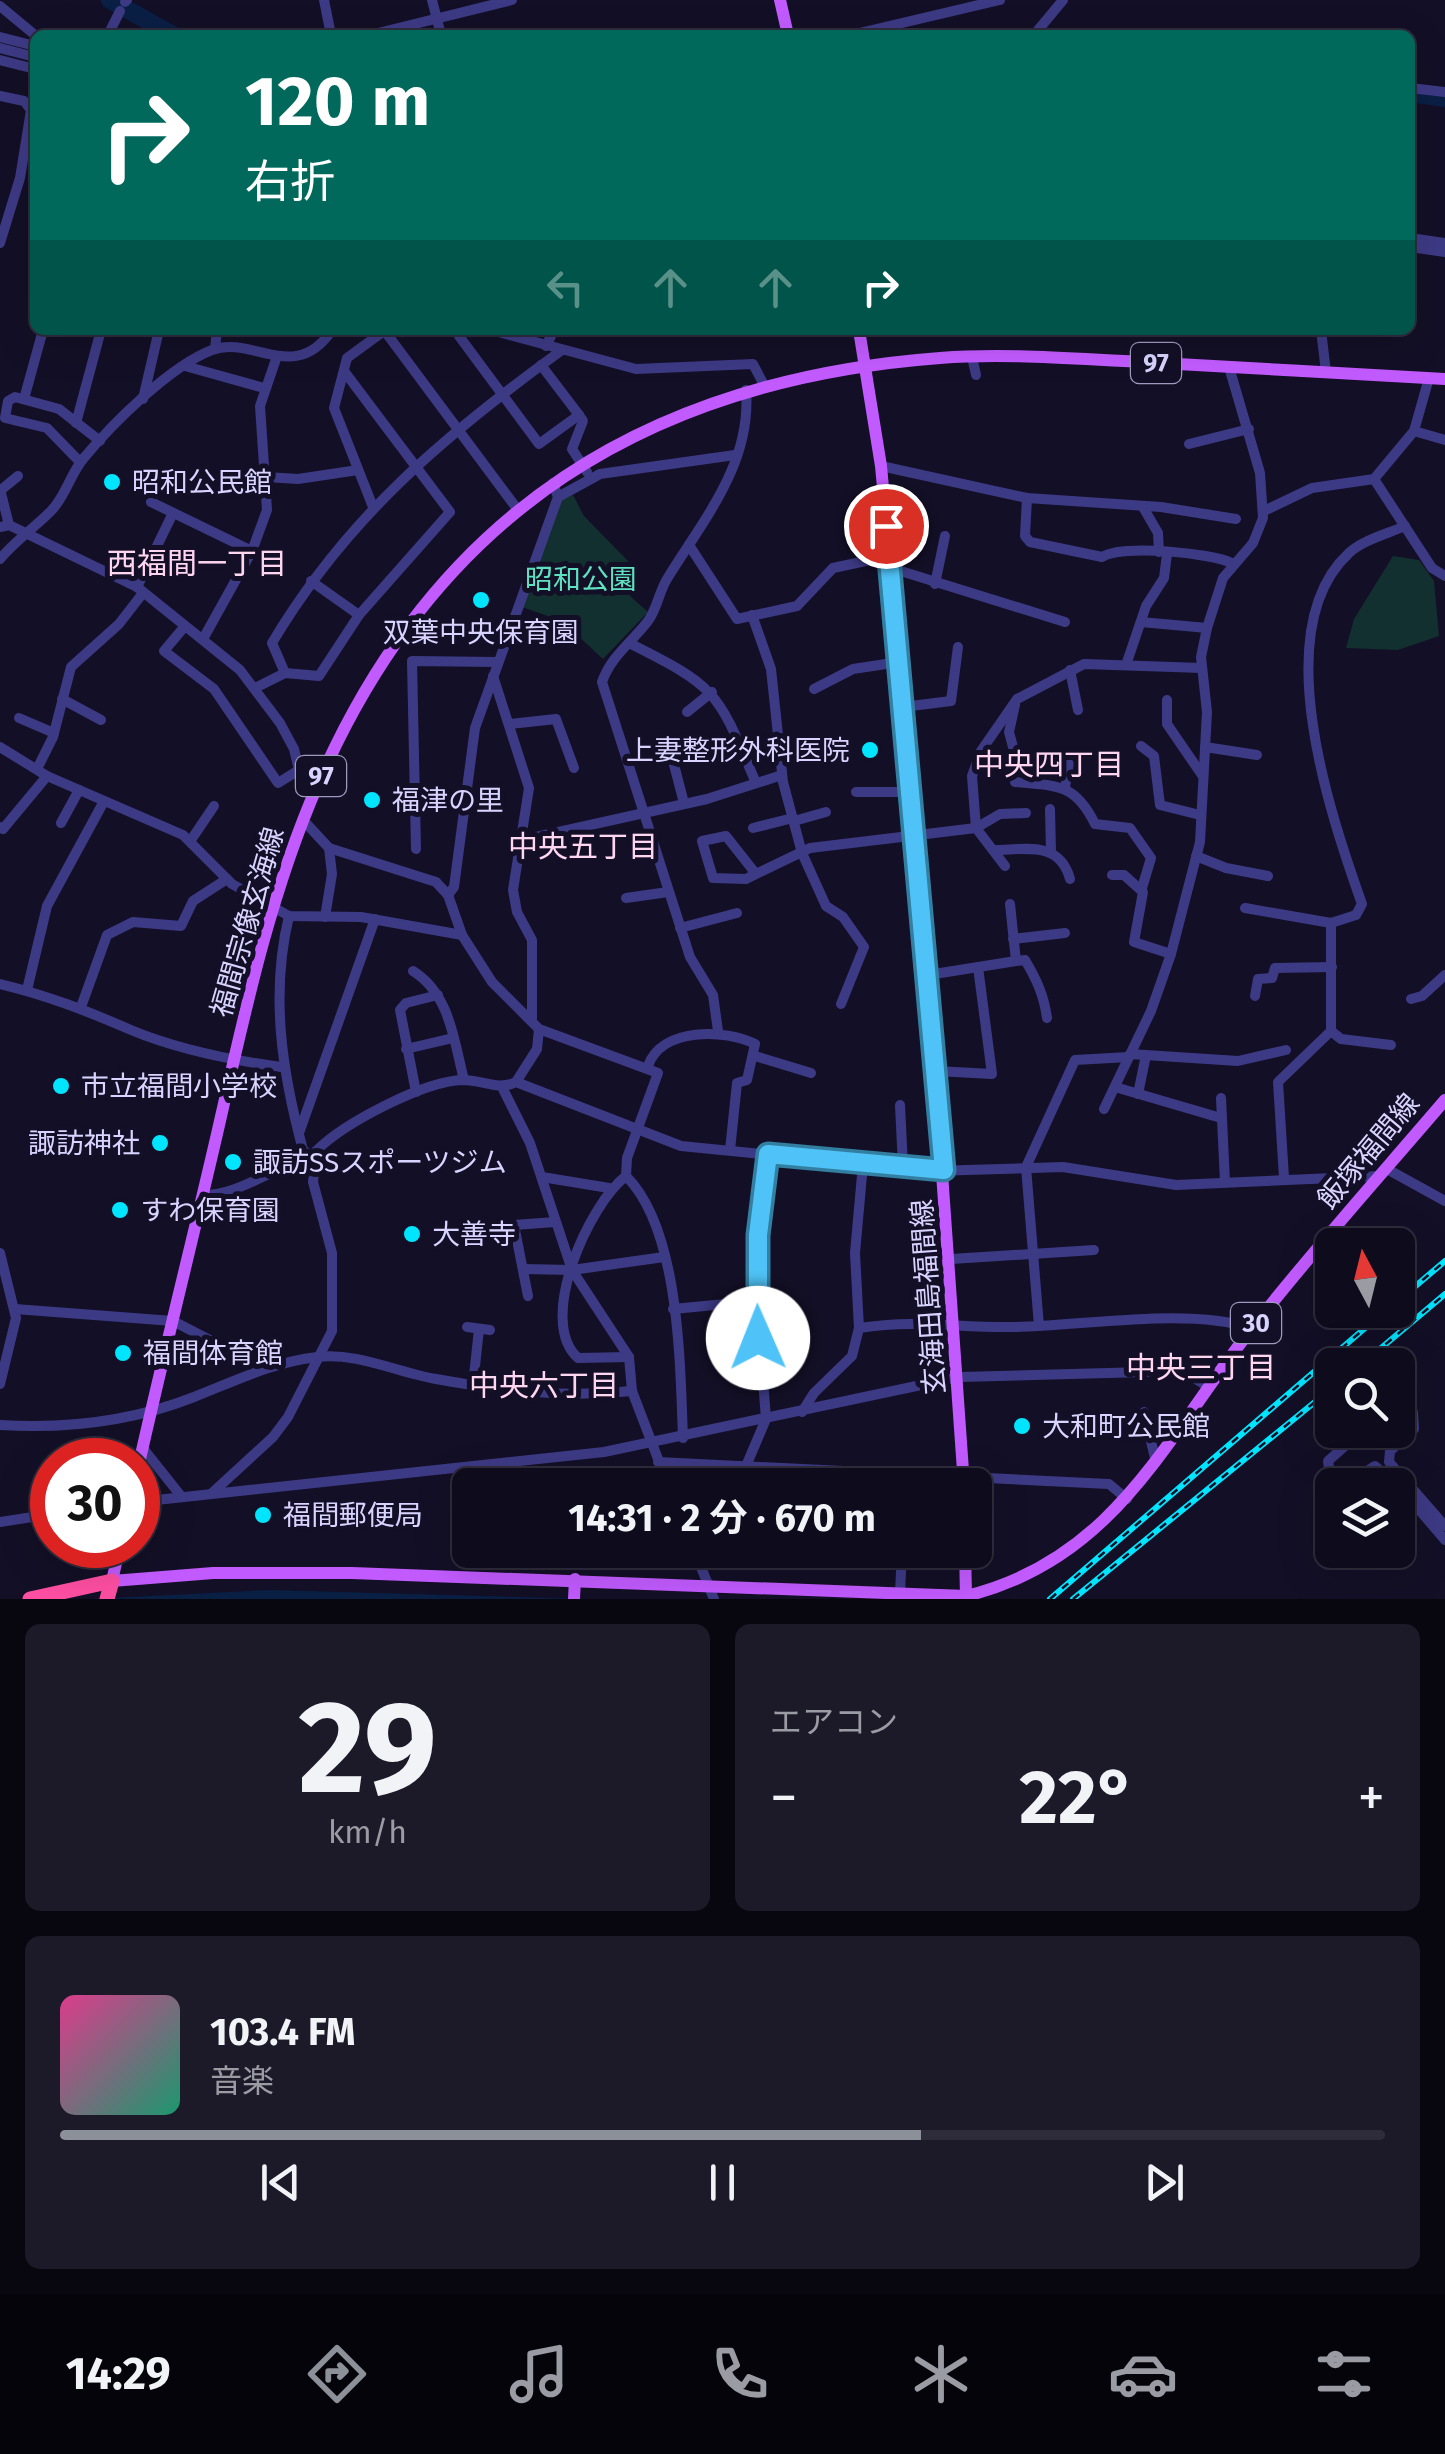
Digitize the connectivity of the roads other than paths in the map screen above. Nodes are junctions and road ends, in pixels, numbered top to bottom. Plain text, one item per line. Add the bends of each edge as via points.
1 (324, 0) edge
2 (432, 0) edge
3 (512, 0) edge
4 (780, 0) edge
5 (1000, 0) edge
6 (1063, 0) edge
7 (124, 5) edge
8 (0, 6) edge
9 (438, 18) junction
10 (111, 30) edge
11 (331, 30) edge
12 (390, 30) edge
13 (440, 30) edge
14 (787, 30) edge
15 (872, 30) edge
16 (1038, 30) edge
17 (30, 32) edge
18 (0, 37) edge
19 (30, 45) edge
20 (0, 48) edge
21 (0, 60) edge
22 (30, 61) edge
23 (30, 63) edge
24 (1415, 89) edge
25 (1445, 92) edge
26 (0, 96) edge
27 (30, 108) edge
28 (30, 121) edge
29 (1415, 239) edge
30 (0, 243) edge
31 (1445, 243) edge
32 (1415, 248) edge
33 (1445, 252) edge
34 (43, 335) edge
35 (101, 335) edge
36 (158, 335) edge
37 (215, 335) edge
38 (328, 335) edge
39 (377, 335) edge
40 (388, 335) edge
41 (460, 335) edge
42 (508, 335) edge
43 (552, 335) edge
44 (860, 335) edge
45 (1322, 335) edge
46 (546, 346) junction
47 (214, 349) junction
48 (562, 350) junction
49 (972, 356) junction
50 (276, 359) junction
51 (541, 365) junction
52 (185, 366) junction
53 (867, 367) junction
54 (1228, 367) junction
55 (344, 371) junction
56 (1326, 372) junction
57 (976, 375) dead end
58 (1429, 378) junction
59 (1445, 379) edge
60 (764, 385) junction
61 (264, 388) junction
62 (746, 390) junction
63 (502, 394) junction
64 (24, 398) junction
65 (143, 400) junction
66 (579, 415) junction
67 (76, 423) junction
68 (456, 427) junction
69 (1248, 429) junction
70 (1414, 431) junction
71 (1445, 440) edge
72 (100, 442) junction
73 (1189, 444) dead end
74 (736, 456) junction
75 (80, 462) junction
76 (581, 464) junction
77 (414, 466) junction
78 (881, 466) junction
79 (358, 470) junction
80 (18, 476) dead end
81 (591, 477) junction
82 (266, 478) junction
83 (1374, 479) junction
84 (1, 489) edge
85 (556, 490) junction
86 (1026, 498) junction
87 (151, 502) dead end
88 (373, 507) junction
89 (1142, 507) junction
90 (518, 510) junction
91 (1264, 510) junction
92 (174, 512) junction
93 (1236, 519) dead end
94 (5, 526) edge
95 (1404, 526) junction
96 (24, 534) junction
97 (946, 536) dead end
98 (689, 545) junction
99 (252, 550) junction
100 (1163, 553) junction
101 (0, 558) edge
102 (890, 562) junction
103 (1232, 563) junction
104 (1445, 576) edge
105 (312, 581) junction
106 (935, 584) junction
107 (140, 590) junction
108 (752, 614) junction
109 (359, 615) junction
110 (1066, 622) dead end
111 (1141, 622) junction
112 (185, 626) junction
113 (1207, 628) junction
114 (204, 639) junction
115 (629, 643) junction
116 (958, 647) dead end
117 (496, 662) junction
118 (899, 662) junction
119 (1126, 665) junction
120 (1202, 668) junction
121 (1070, 670) junction
122 (285, 673) junction
123 (492, 674) junction
124 (255, 688) junction
125 (814, 689) dead end
126 (712, 692) junction
127 (1016, 699) junction
128 (62, 700) junction
129 (1167, 700) dead end
130 (903, 707) junction
131 (1078, 710) dead end
132 (687, 712) dead end
133 (18, 718) dead end
134 (101, 720) dead end
135 (510, 724) junction
136 (54, 732) junction
137 (1141, 746) dead end
138 (0, 747) edge
139 (1013, 747) dead end
140 (1205, 748) junction
141 (1257, 755) dead end
142 (672, 757) dead end
143 (264, 760) junction
144 (1069, 764) dead end
145 (574, 768) dead end
146 (250, 769) dead end
147 (299, 770) junction
148 (42, 773) junction
149 (782, 775) junction
150 (1202, 776) junction
151 (1015, 782) dead end
152 (756, 783) junction
153 (317, 785) junction
154 (1065, 787) junction
155 (79, 790) junction
156 (856, 792) dead end
157 (911, 792) junction
158 (102, 803) junction
159 (684, 803) junction
160 (214, 806) dead end
161 (1050, 808) dead end
162 (826, 812) dead end
163 (643, 813) junction
164 (1026, 813) dead end
165 (1200, 815) junction
166 (793, 819) junction
167 (303, 820) junction
168 (61, 824) dead end
169 (0, 827) edge
170 (753, 828) dead end
171 (976, 828) junction
172 (915, 836) junction
173 (190, 840) junction
174 (518, 841) junction
175 (329, 848) junction
176 (416, 849) dead end
177 (997, 850) junction
178 (1051, 852) junction
179 (802, 853) junction
180 (1196, 856) junction
181 (1005, 866) dead end
182 (756, 874) junction
183 (1112, 875) dead end
184 (1268, 876) dead end
185 (227, 879) junction
186 (1070, 879) dead end
187 (1142, 888) junction
188 (668, 892) junction
189 (448, 895) junction
190 (626, 898) dead end
191 (1010, 904) dead end
192 (273, 908) junction
193 (1246, 908) dead end
194 (738, 913) dead end
195 (289, 916) junction
196 (325, 916) junction
197 (375, 919) junction
198 (1331, 923) junction
199 (680, 928) junction
200 (1066, 932) dead end
201 (462, 935) junction
202 (1013, 939) junction
203 (1171, 954) junction
204 (1016, 962) junction
205 (978, 968) junction
206 (1332, 968) junction
207 (413, 971) dead end
208 (1445, 974) edge
209 (928, 975) junction
210 (0, 984) edge
211 (28, 990) junction
212 (438, 995) junction
213 (1255, 996) dead end
214 (1411, 999) dead end
215 (841, 1004) dead end
216 (81, 1008) junction
217 (532, 1018) junction
218 (1047, 1018) dead end
219 (539, 1029) junction
220 (718, 1030) junction
221 (1331, 1031) junction
222 (453, 1038) junction
223 (1391, 1045) dead end
224 (406, 1049) junction
225 (1286, 1050) dead end
226 (1146, 1055) junction
227 (755, 1056) junction
228 (1130, 1056) junction
229 (234, 1060) junction
230 (1276, 1061) dead end
231 (648, 1066) junction
232 (281, 1067) junction
233 (936, 1071) junction
234 (810, 1072) dead end
235 (464, 1080) junction
236 (516, 1082) junction
237 (1278, 1082) junction
238 (1115, 1087) junction
239 (503, 1088) junction
240 (416, 1092) junction
241 (1138, 1094) junction
242 (1221, 1098) dead end
243 (1445, 1100) edge
244 (900, 1106) dead end
245 (1104, 1109) dead end
246 (1222, 1118) junction
247 (640, 1129) junction
248 (299, 1134) junction
249 (730, 1150) junction
250 (768, 1154) junction
251 (313, 1158) junction
252 (864, 1164) junction
253 (902, 1167) junction
254 (1026, 1167) junction
255 (944, 1170) junction
256 (1383, 1173) junction
257 (626, 1176) junction
258 (542, 1177) junction
259 (1284, 1178) junction
260 (1225, 1182) junction
261 (610, 1188) junction
262 (203, 1195) junction
263 (1445, 1201) edge
264 (555, 1222) junction
265 (1094, 1250) dead end
266 (0, 1252) edge
267 (1036, 1253) junction
268 (664, 1257) junction
269 (950, 1258) junction
270 (523, 1269) junction
271 (572, 1270) junction
272 (528, 1296) dead end
273 (757, 1302) junction
274 (16, 1309) junction
275 (673, 1309) junction
276 (173, 1320) junction
277 (955, 1322) junction
278 (1040, 1326) junction
279 (479, 1328) dead end
280 (859, 1328) junction
281 (1252, 1328) junction
282 (315, 1356) junction
283 (629, 1357) junction
284 (264, 1368) junction
285 (959, 1377) junction
286 (0, 1384) edge
287 (473, 1385) junction
288 (1209, 1387) junction
289 (632, 1391) junction
290 (149, 1412) junction
291 (802, 1412) junction
292 (1144, 1412) dead end
293 (766, 1419) junction
294 (0, 1425) edge
295 (144, 1438) edge
296 (682, 1438) junction
297 (653, 1444) junction
298 (1343, 1448) edge
299 (1392, 1448) edge
300 (658, 1462) junction
301 (1156, 1463) junction
302 (743, 1466) junction
303 (661, 1468) edge
304 (768, 1468) edge
305 (963, 1468) edge
306 (1329, 1468) edge
307 (160, 1469) edge
308 (992, 1482) edge
309 (210, 1494) junction
310 (181, 1496) junction
311 (160, 1499) edge
312 (1128, 1499) junction
313 (1415, 1506) edge
314 (30, 1517) edge
315 (0, 1522) edge
316 (1445, 1526) edge
317 (1445, 1540) edge
318 (702, 1568) edge
319 (901, 1568) edge
320 (965, 1568) edge
321 (708, 1584) junction
322 (109, 1590) edge
323 (574, 1590) edge
324 (900, 1593) junction
325 (966, 1596) junction
326 (30, 1599) edge
327 (714, 1599) edge

1 - 11 street
2 - 9 street
3 - 9 street
4 - 14 main road
5 - 15 street
6 - 16 street
7 - 10 street
8 - 17 street
9 - 12 street
9 - 13 street
18 - 19 street
20 - 22 street
21 - 23 street
24 - 25 street
26 - 27 street
28 - 30 street
29 - 31 street
32 - 33 street
34 - 64 street
35 - 67 street
36 - 65 street
37 - 47 street
38 - 50 street via 317,348
39 - 55 street via 347,358
40 - 68 street
41 - 63 street
42 - 46 street
43 - 46 street
44 - 53 main road, 玄海田島福間線
45 - 56 street
46 - 48 street
47 - 50 street via 236,347
47 - 52 street
48 - 51 street
48 - 60 street via 636,370 753,364
49 - 53 main road, 福間宗像玄海線 / 97
49 - 54 main road, 福間宗像玄海線 / 97
49 - 57 street
50 - 61 street
51 - 63 street
51 - 66 street
52 - 61 street
52 - 65 street
53 - 60 main road, 福間宗像玄海線 / 97
53 - 78 main road, 玄海田島福間線
54 - 56 main road, 福間宗像玄海線 / 97
54 - 69 street
55 - 77 street
55 - 79 street via 334,408
56 - 58 main road, 福間宗像玄海線 / 97
58 - 59 main road, 福間宗像玄海線 / 97
58 - 70 street
60 - 62 main road, 福間宗像玄海線 / 97
61 - 82 street via 259,428
62 - 74 street
62 - 76 main road, 福間宗像玄海線 / 97 via 668,418
63 - 66 street via 539,444
63 - 68 street
64 - 67 street via 59,409
64 - 75 street via 8,401 5,418 47,428
65 - 72 street
66 - 76 street via 584,421 572,449
67 - 72 street
68 - 77 street
68 - 90 street
69 - 73 street
69 - 91 street
70 - 71 street
70 - 83 street
72 - 75 street
74 - 81 street
74 - 98 street via 725,490
75 - 96 street via 53,509
76 - 81 street
76 - 85 main road, 福間宗像玄海線 / 97
77 - 88 street
77 - 109 street via 450,512
78 - 86 street
78 - 102 main road, 玄海田島福間線
79 - 82 street
79 - 88 street
80 - 84 street
81 - 85 street
82 - 99 street via 267,510
83 - 91 street via 1312,488
83 - 95 street
84 - 94 street
85 - 90 main road, 福間宗像玄海線 / 97
85 - 117 street
86 - 89 street
86 - 100 street via 1030,542 1102,556 1122,548
87 - 92 street
88 - 105 street
89 - 93 street
89 - 100 street
90 - 153 main road, 福間宗像玄海線 / 97 via 402,635
91 - 103 street via 1260,531
92 - 99 street
92 - 107 street
94 - 96 street
95 - 104 street
95 - 198 street via 1343,559 1311,630 1316,758 1362,904 1356,915
96 - 101 street
96 - 107 street
97 - 106 street
98 - 108 street via 737,619
98 - 115 street via 651,618
99 - 114 street
100 - 103 street
100 - 111 street via 1164,578
102 - 106 street
102 - 108 street via 833,568 797,606
102 - 118 main road, 玄海田島福間線
103 - 113 street
105 - 109 street
105 - 122 street via 272,643
106 - 110 street
107 - 112 street
107 - 128 street via 119,624 71,667
108 - 149 street via 771,669
109 - 122 street via 319,676
111 - 113 street
111 - 119 street
112 - 114 street
112 - 143 street via 164,651 214,689
113 - 120 street
114 - 124 street
115 - 126 street
115 - 163 street via 602,682
116 - 130 street via 952,701
117 - 123 street
117 - 176 street via 412,656
118 - 125 street via 854,669
118 - 130 main road, 玄海田島福間線
119 - 120 street
119 - 121 street
120 - 140 street
121 - 127 street
121 - 131 street
122 - 124 street
123 - 135 street
123 - 189 street via 475,728
124 - 147 street via 294,749
126 - 132 street
126 - 152 street
127 - 139 street
127 - 171 street via 975,763
128 - 134 street
128 - 136 street
129 - 150 street via 1166,724
130 - 157 main road, 玄海田島福間線
133 - 136 street
135 - 145 street via 556,718
135 - 174 street via 530,798
136 - 148 street
137 - 165 street via 1154,756 1160,806
138 - 148 street
140 - 141 street
140 - 150 street
142 - 159 street
143 - 146 street
143 - 147 street via 278,783
144 - 154 street
147 - 153 street
148 - 155 street
148 - 169 street
149 - 152 street
149 - 166 street
150 - 165 street
151 - 154 street
152 - 159 street
153 - 167 main road, 福間宗像玄海線 / 97
154 - 187 street via 1096,824 1130,828 1151,858
155 - 158 street
155 - 168 street
156 - 157 street
157 - 172 main road, 玄海田島福間線
158 - 173 street
158 - 211 street via 48,906
159 - 163 street
160 - 173 street
161 - 178 street
162 - 166 street
163 - 174 street
163 - 188 street
164 - 171 street via 1000,814
165 - 180 street
166 - 170 street
166 - 179 street
167 - 175 street
167 - 192 main road, 福間宗像玄海線 / 97
171 - 172 street
171 - 177 street
172 - 179 street
172 - 209 main road, 玄海田島福間線
173 - 185 street
174 - 217 street via 514,890 532,940
175 - 189 street via 436,882
175 - 196 street
177 - 178 street
177 - 181 street
178 - 186 street
179 - 182 street
179 - 215 street via 826,906 864,947
180 - 184 street
180 - 203 street
182 - 182 street via 726,836 702,841 714,878 746,880
183 - 187 street via 1124,874
185 - 192 street
185 - 216 street via 193,901 181,926 133,922 107,935
187 - 203 street via 1132,938
188 - 190 street
188 - 199 street
189 - 201 street
191 - 202 street
192 - 195 street
192 - 229 main road, 福間宗像玄海線 / 97
193 - 198 street
194 - 199 street
195 - 196 street
195 - 232 street via 278,963
196 - 197 street
197 - 201 street
197 - 248 street
198 - 206 street
199 - 220 street via 713,995
200 - 202 street
201 - 217 street via 492,982
202 - 204 street
203 - 228 street
204 - 205 street
204 - 218 street via 1025,960 1032,971
205 - 209 street
205 - 233 street via 992,1074
206 - 213 street via 1275,968 1272,978 1258,980
206 - 221 street
207 - 212 street
208 - 214 street
209 - 233 main road, 玄海田島福間線
210 - 211 street
211 - 216 street
212 - 222 street
212 - 224 street via 402,1006
216 - 229 street via 130,1030
217 - 219 street
219 - 231 street
219 - 236 street via 537,1050
220 - 227 street via 755,1044
220 - 231 street via 654,1051
221 - 223 street via 1341,1039
221 - 237 street
222 - 224 street
222 - 235 street
224 - 240 street
225 - 226 street via 1238,1061
226 - 228 street
226 - 241 street
227 - 234 street
227 - 249 street via 748,1080 737,1083
228 - 238 street
228 - 254 street via 1074,1060
229 - 232 street
229 - 262 main road, 福間宗像玄海線 / 97
230 - 237 street
231 - 247 street via 659,1080
232 - 248 street
233 - 255 main road, 玄海田島福間線
235 - 239 street
235 - 240 street
236 - 239 street
236 - 247 street
237 - 259 street
238 - 241 street
238 - 245 street
239 - 258 street
240 - 251 street via 334,1137
241 - 246 street
242 - 246 street
243 - 256 main road, 飯塚福間線 / 30
244 - 253 street
246 - 260 street
247 - 249 street via 668,1144
247 - 257 street
248 - 251 street
249 - 250 street
250 - 252 street
250 - 273 street
251 - 262 street via 231,1191
251 - 282 street via 332,1252 332,1331
252 - 253 street
252 - 280 street via 855,1253
253 - 255 street
254 - 255 street
254 - 260 street via 1176,1185
254 - 267 street
255 - 269 main road, 玄海田島福間線
256 - 259 street
256 - 263 street
256 - 281 main road, 飯塚福間線 / 30
257 - 261 street
257 - 268 street via 648,1201
258 - 261 street
258 - 264 street
259 - 260 street
261 - 271 street
262 - 276 main road, 福間宗像玄海線 / 97
264 - 270 street via 514,1225
264 - 271 street
265 - 267 street
266 - 274 street
267 - 269 street
267 - 278 street
268 - 271 street
268 - 275 street
269 - 277 main road, 玄海田島福間線
270 - 271 street
270 - 272 street
271 - 283 street
271 - 283 street via 566,1277 565,1343 578,1358
273 - 275 street
273 - 293 street
274 - 276 street
274 - 286 street
275 - 296 street
276 - 284 street
276 - 290 main road, 福間宗像玄海線 / 97
277 - 278 street
277 - 280 street
277 - 285 main road, 玄海田島福間線
278 - 281 street via 1192,1321
279 - 287 street
280 - 291 street via 852,1356
281 - 288 main road, 飯塚福間線 / 30
282 - 284 street
282 - 287 street
282 - 309 street via 297,1403 273,1438
283 - 289 street
284 - 290 street
285 - 288 street via 1182,1371
285 - 291 street
285 - 305 main road, 玄海田島福間線
287 - 289 street via 582,1396
288 - 301 main road, 飯塚福間線 / 30
289 - 297 street
290 - 294 street via 40,1428
290 - 295 main road, 福間宗像玄海線 / 97
291 - 293 street
292 - 301 street
293 - 296 street
293 - 302 street
296 - 297 street
297 - 300 street
297 - 309 street
298 - 306 street
299 - 316 street via 1389,1462
300 - 302 street
300 - 303 street
301 - 312 main road, 飯塚福間線 / 30
302 - 304 street
307 - 310 street
308 - 312 street via 1110,1484
309 - 310 street
310 - 311 street
312 - 325 main road, 飯塚福間線 / 30 via 1069,1552 996,1589
313 - 317 street
314 - 315 street
318 - 321 street
319 - 324 street
320 - 325 main road
321 - 323 main road, 飯塚福間線 / 30
321 - 324 main road, 飯塚福間線 / 30
321 - 327 street
322 - 323 main road, 飯塚福間線 / 30 via 213,1574 352,1572
322 - 326 highway
324 - 325 main road, 飯塚福間線 / 30

